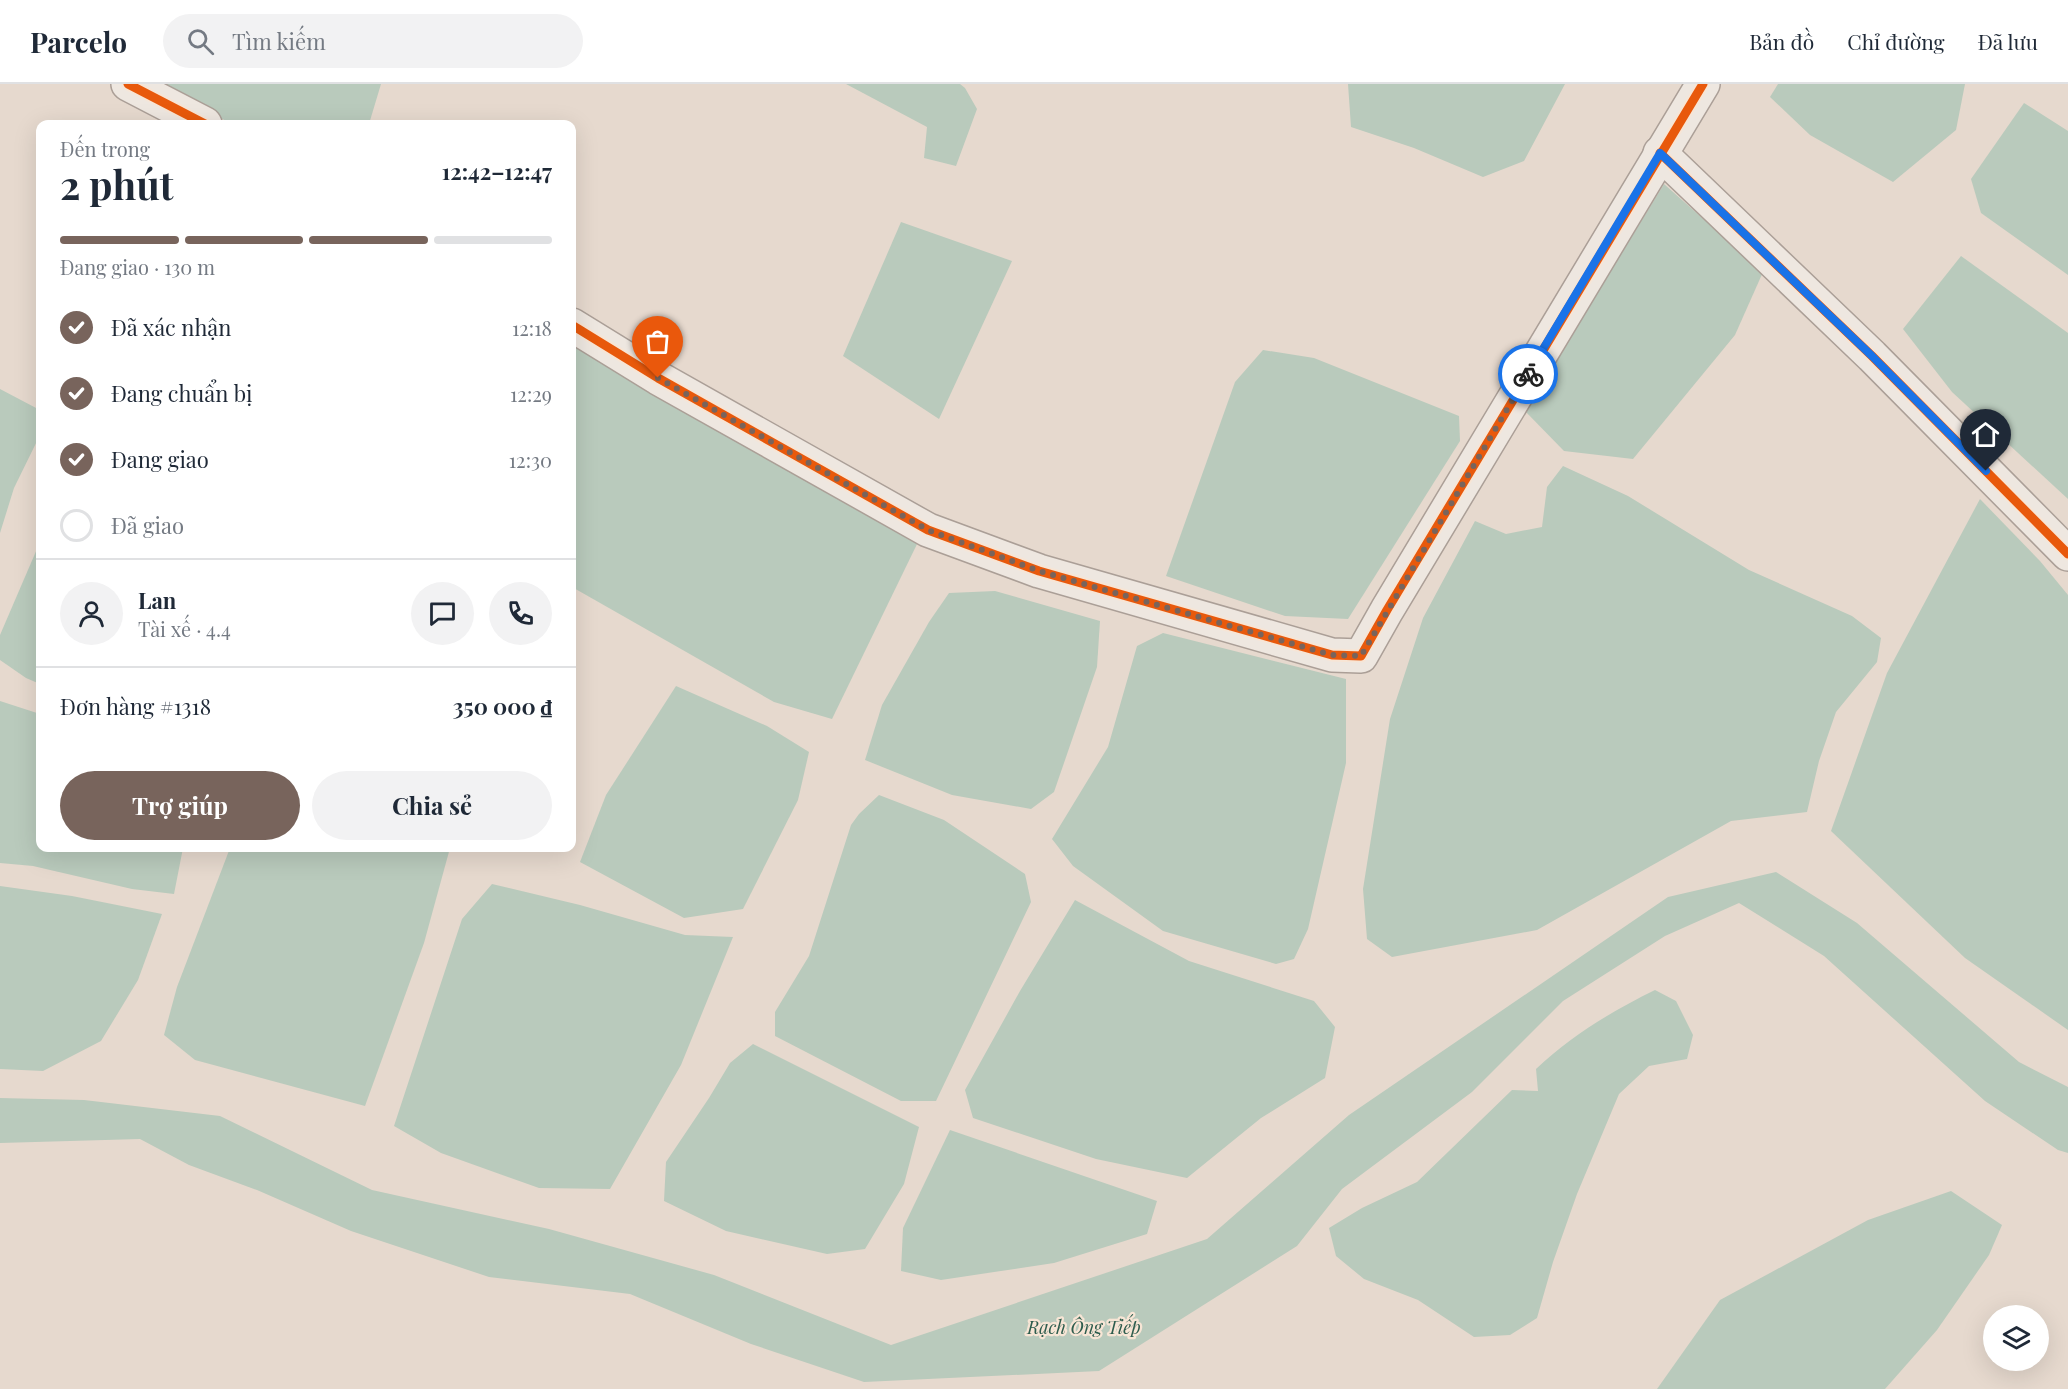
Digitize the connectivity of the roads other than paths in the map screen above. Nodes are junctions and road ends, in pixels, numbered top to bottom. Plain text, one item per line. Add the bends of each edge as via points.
1 (128, 84) edge
2 (1703, 84) edge
3 (197, 120) edge
4 (1660, 153) junction
5 (576, 327) edge
6 (2068, 554) edge

1 - 3 street
2 - 4 street
4 - 5 street via 1361,656 1332,655 1039,571 928,530
4 - 6 street via 1872,356

